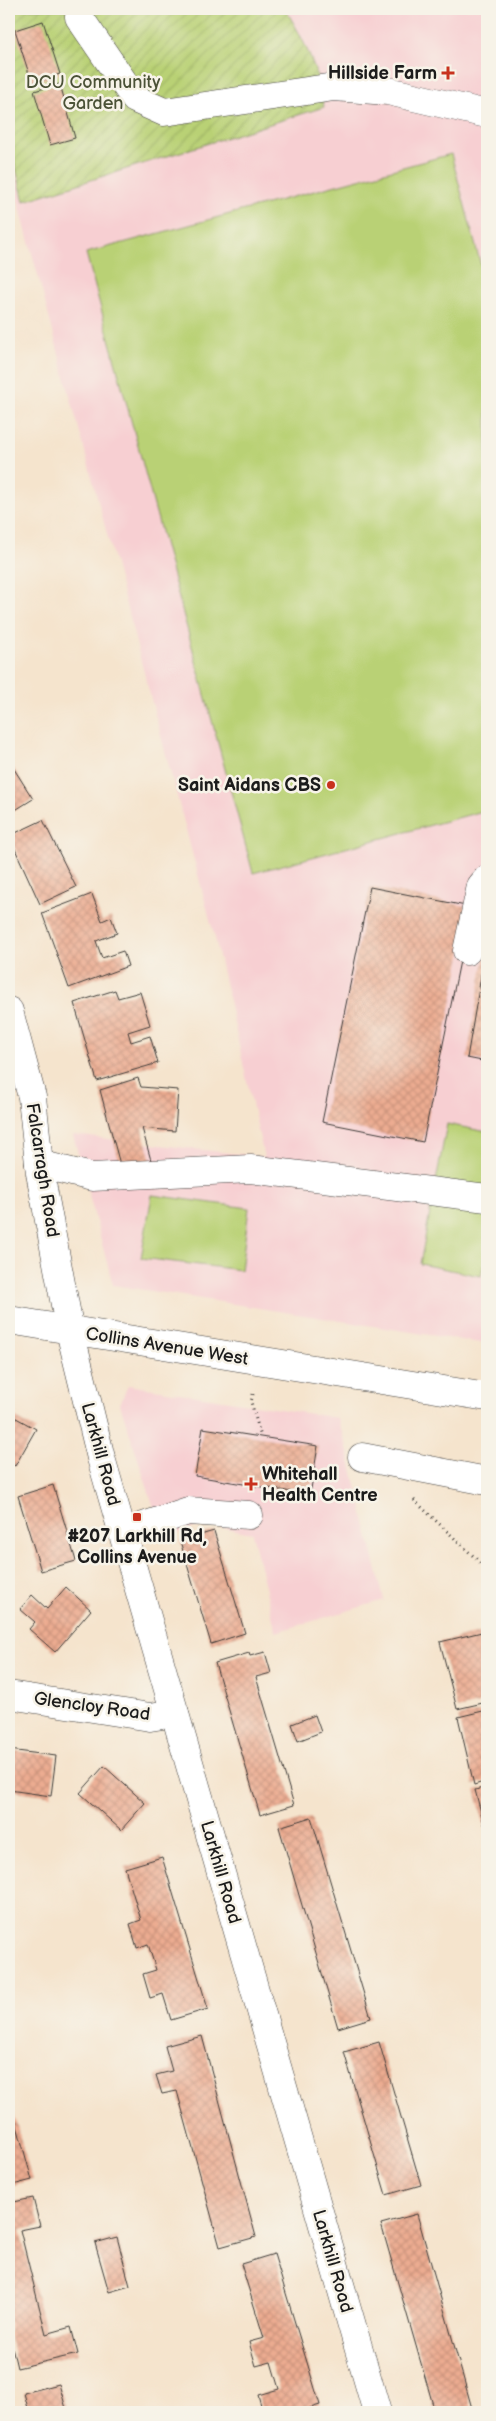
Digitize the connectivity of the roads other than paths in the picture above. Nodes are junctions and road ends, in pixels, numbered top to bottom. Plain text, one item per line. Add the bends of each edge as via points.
1 (79, 17) dead end
2 (487, 114) edge
3 (487, 879) edge
4 (467, 951) dead end
5 (9, 1011) edge
6 (39, 1164) junction
7 (487, 1198) edge
8 (9, 1320) edge
9 (70, 1330) junction
10 (487, 1397) edge
11 (362, 1457) dead end
12 (487, 1480) edge
13 (249, 1515) dead end
14 (123, 1533) junction
15 (9, 1695) edge
16 (175, 1713) junction
17 (376, 2412) edge

1 - 2 street via 136,99 164,112 334,87 388,90
3 - 4 street via 481,886
5 - 6 street, Falcarragh Road via 32,1097
6 - 7 street via 92,1177 250,1169
6 - 9 street, Falcarragh Road
8 - 9 street, Collins Avenue West
9 - 10 street, Collins Avenue West
9 - 14 street, Larkhill Road
11 - 12 street
13 - 14 street via 188,1511
14 - 16 street, Larkhill Road
15 - 16 street, Glencloy Road via 150,1717
16 - 17 street, Larkhill Road

